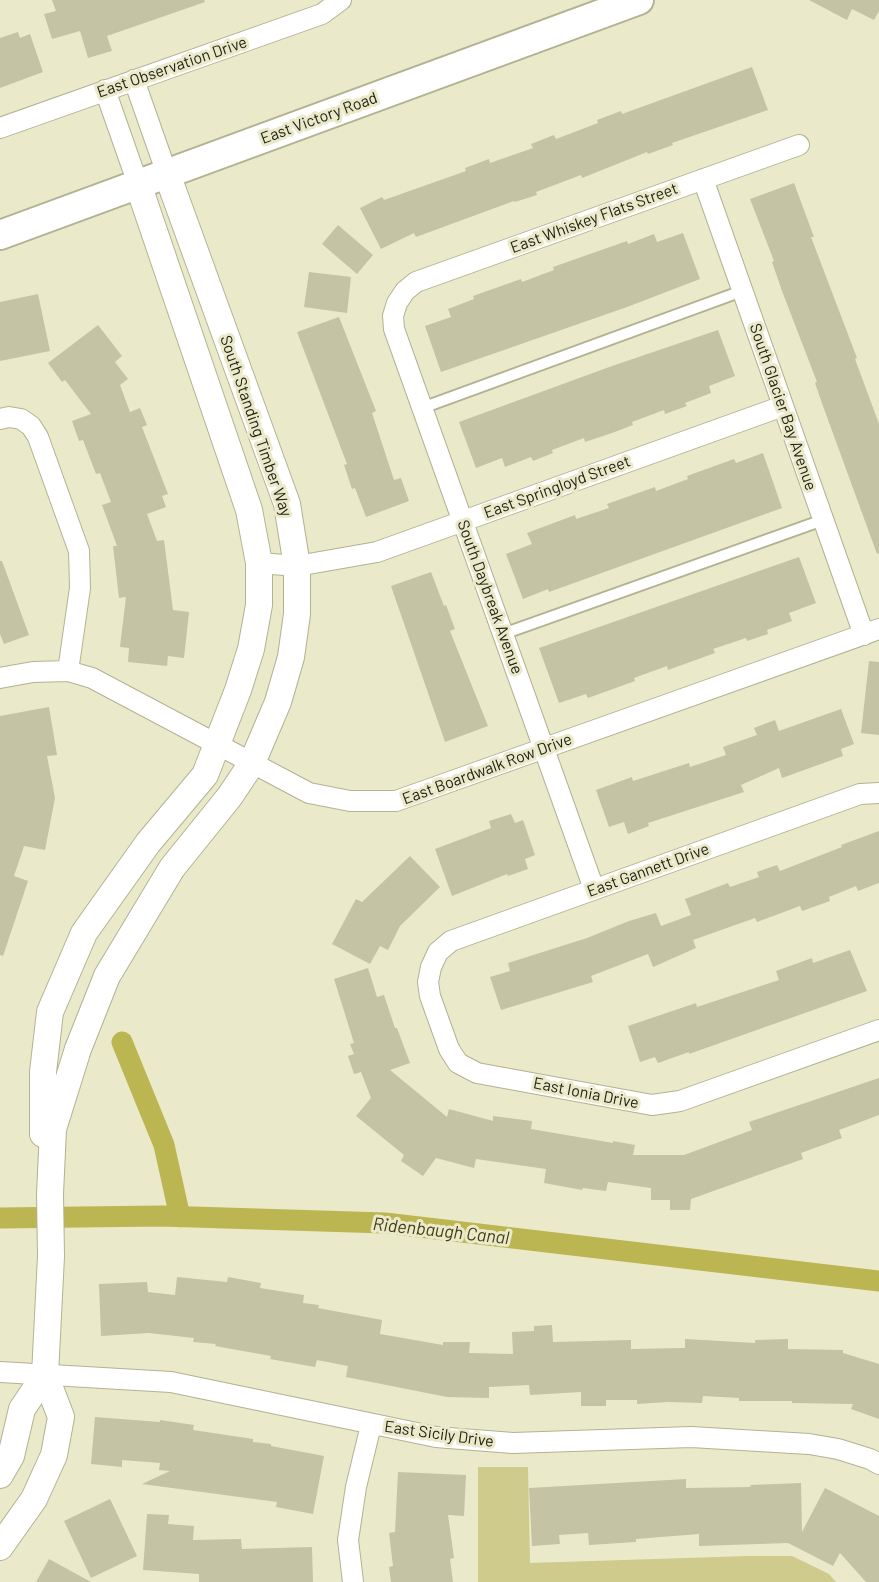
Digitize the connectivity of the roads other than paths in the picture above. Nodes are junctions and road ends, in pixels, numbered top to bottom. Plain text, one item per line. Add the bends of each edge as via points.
1 (341, 0) edge
2 (639, 0) edge
3 (134, 80) junction
4 (105, 90) junction
5 (0, 128) edge
6 (799, 145) dead end
7 (167, 174) junction
8 (703, 179) junction
9 (138, 184) junction
10 (0, 236) edge
11 (742, 291) junction
12 (397, 303) joint
13 (783, 406) junction
14 (422, 408) junction
15 (0, 419) edge
16 (462, 520) junction
17 (823, 520) junction
18 (258, 563) junction
19 (297, 566) junction
20 (871, 632) edge
21 (503, 634) junction
22 (68, 671) junction
23 (0, 678) edge
24 (218, 745) junction
25 (544, 749) junction
26 (252, 763) junction
27 (879, 793) edge
28 (594, 890) junction
29 (431, 967) joint
30 (879, 1030) edge
31 (50, 1194) junction
32 (0, 1372) edge
33 (45, 1375) junction
34 (371, 1425) junction
35 (879, 1464) edge
36 (0, 1475) edge
37 (0, 1547) edge
38 (353, 1582) edge

1 - 3 street, East Observation Drive via 322,14
2 - 7 main road, East Victory Road
3 - 4 street, East Observation Drive
3 - 7 street, South Standing Timber Way
4 - 5 street, East Observation Drive
4 - 9 street, South Standing Timber Way
6 - 8 street, East Whiskey Flats Street
7 - 9 main road, East Victory Road
7 - 19 street, South Standing Timber Way via 286,504
8 - 11 street, South Glacier Bay Avenue
8 - 12 street, East Whiskey Flats Street via 416,282
9 - 10 main road, East Victory Road
9 - 18 street, South Standing Timber Way via 249,510
11 - 13 street, South Glacier Bay Avenue
11 - 14 lane
12 - 14 street, South Daybreak Avenue via 394,329
13 - 16 street, East Springloyd Street
13 - 17 street, South Glacier Bay Avenue
14 - 16 street, South Daybreak Avenue
15 - 22 street via 21,419 38,437 79,551 80,588
16 - 19 street, East Springloyd Street via 377,552
16 - 21 street, South Daybreak Avenue
17 - 20 street, South Glacier Bay Avenue
17 - 21 lane
18 - 19 street, East Springloyd Street
18 - 24 street, South Standing Timber Way via 259,604 251,649
19 - 26 street, South Standing Timber Way via 297,614 291,657 278,702
20 - 25 street, East Boardwalk Row Drive
21 - 25 street, South Daybreak Avenue
22 - 23 street, East Boardwalk Row Drive
22 - 24 street, East Boardwalk Row Drive via 93,678
24 - 26 street, East Boardwalk Row Drive
24 - 31 street, South Standing Timber Way via 205,775 148,843 84,933 50,1012 43,1072 43,1131
25 - 26 street, East Boardwalk Row Drive via 396,801 350,801 309,793
25 - 28 street, South Daybreak Avenue
26 - 31 street, South Standing Timber Way via 172,868 107,976 78,1049 53,1129
27 - 28 street, East Gannett Drive via 860,794
28 - 29 street, East Gannett Drive via 451,941 438,952
29 - 30 street, East Ionia Drive via 430,996 458,1063 477,1072 652,1105 680,1101
31 - 33 street, South Standing Timber Way
32 - 33 street, East Sicily Drive
33 - 34 street, East Sicily Drive via 171,1382
33 - 36 street via 22,1409 11,1456
33 - 37 street, South Standing Timber Way via 61,1418 54,1455 34,1499
34 - 35 street, East Sicily Drive via 436,1437 495,1442 690,1437 809,1444 838,1449
34 - 38 street via 348,1540

